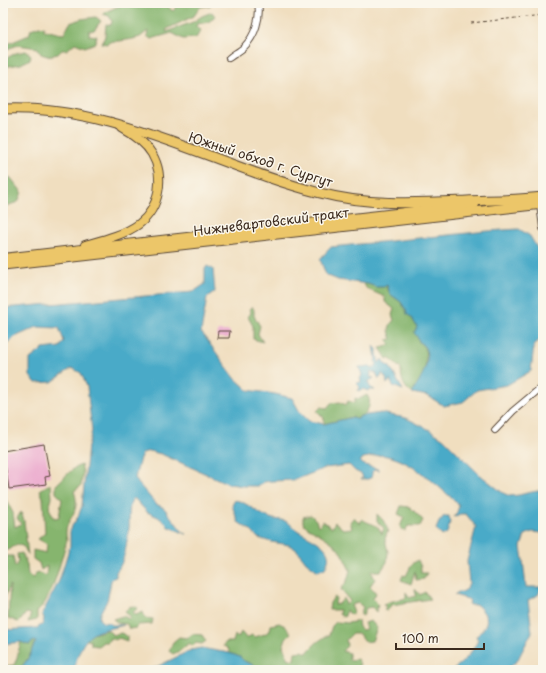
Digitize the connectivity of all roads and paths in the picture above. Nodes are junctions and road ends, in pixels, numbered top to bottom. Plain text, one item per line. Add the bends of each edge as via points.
1 (258, 3) edge
2 (543, 14) edge
3 (471, 23) dead end
4 (229, 58) dead end
5 (3, 109) edge
6 (106, 121) junction
7 (541, 201) edge
8 (543, 228) edge
9 (50, 253) junction
10 (3, 258) edge
11 (3, 265) edge
12 (543, 386) edge
13 (495, 430) dead end

1 - 4 lane via 258,19 252,35 244,46
2 - 3 path
5 - 6 highway, Южный обход г. Сургут via 62,112
6 - 7 highway, Южный обход г. Сургут via 287,183 345,199 390,203
6 - 9 main road via 138,138 152,153 159,176 154,206 140,223 117,235 81,247
7 - 8 lane
7 - 9 main road, Нижневартовский тракт
7 - 11 highway, Нижневартовский тракт
9 - 10 main road, Нижневартовский тракт
12 - 13 lane

